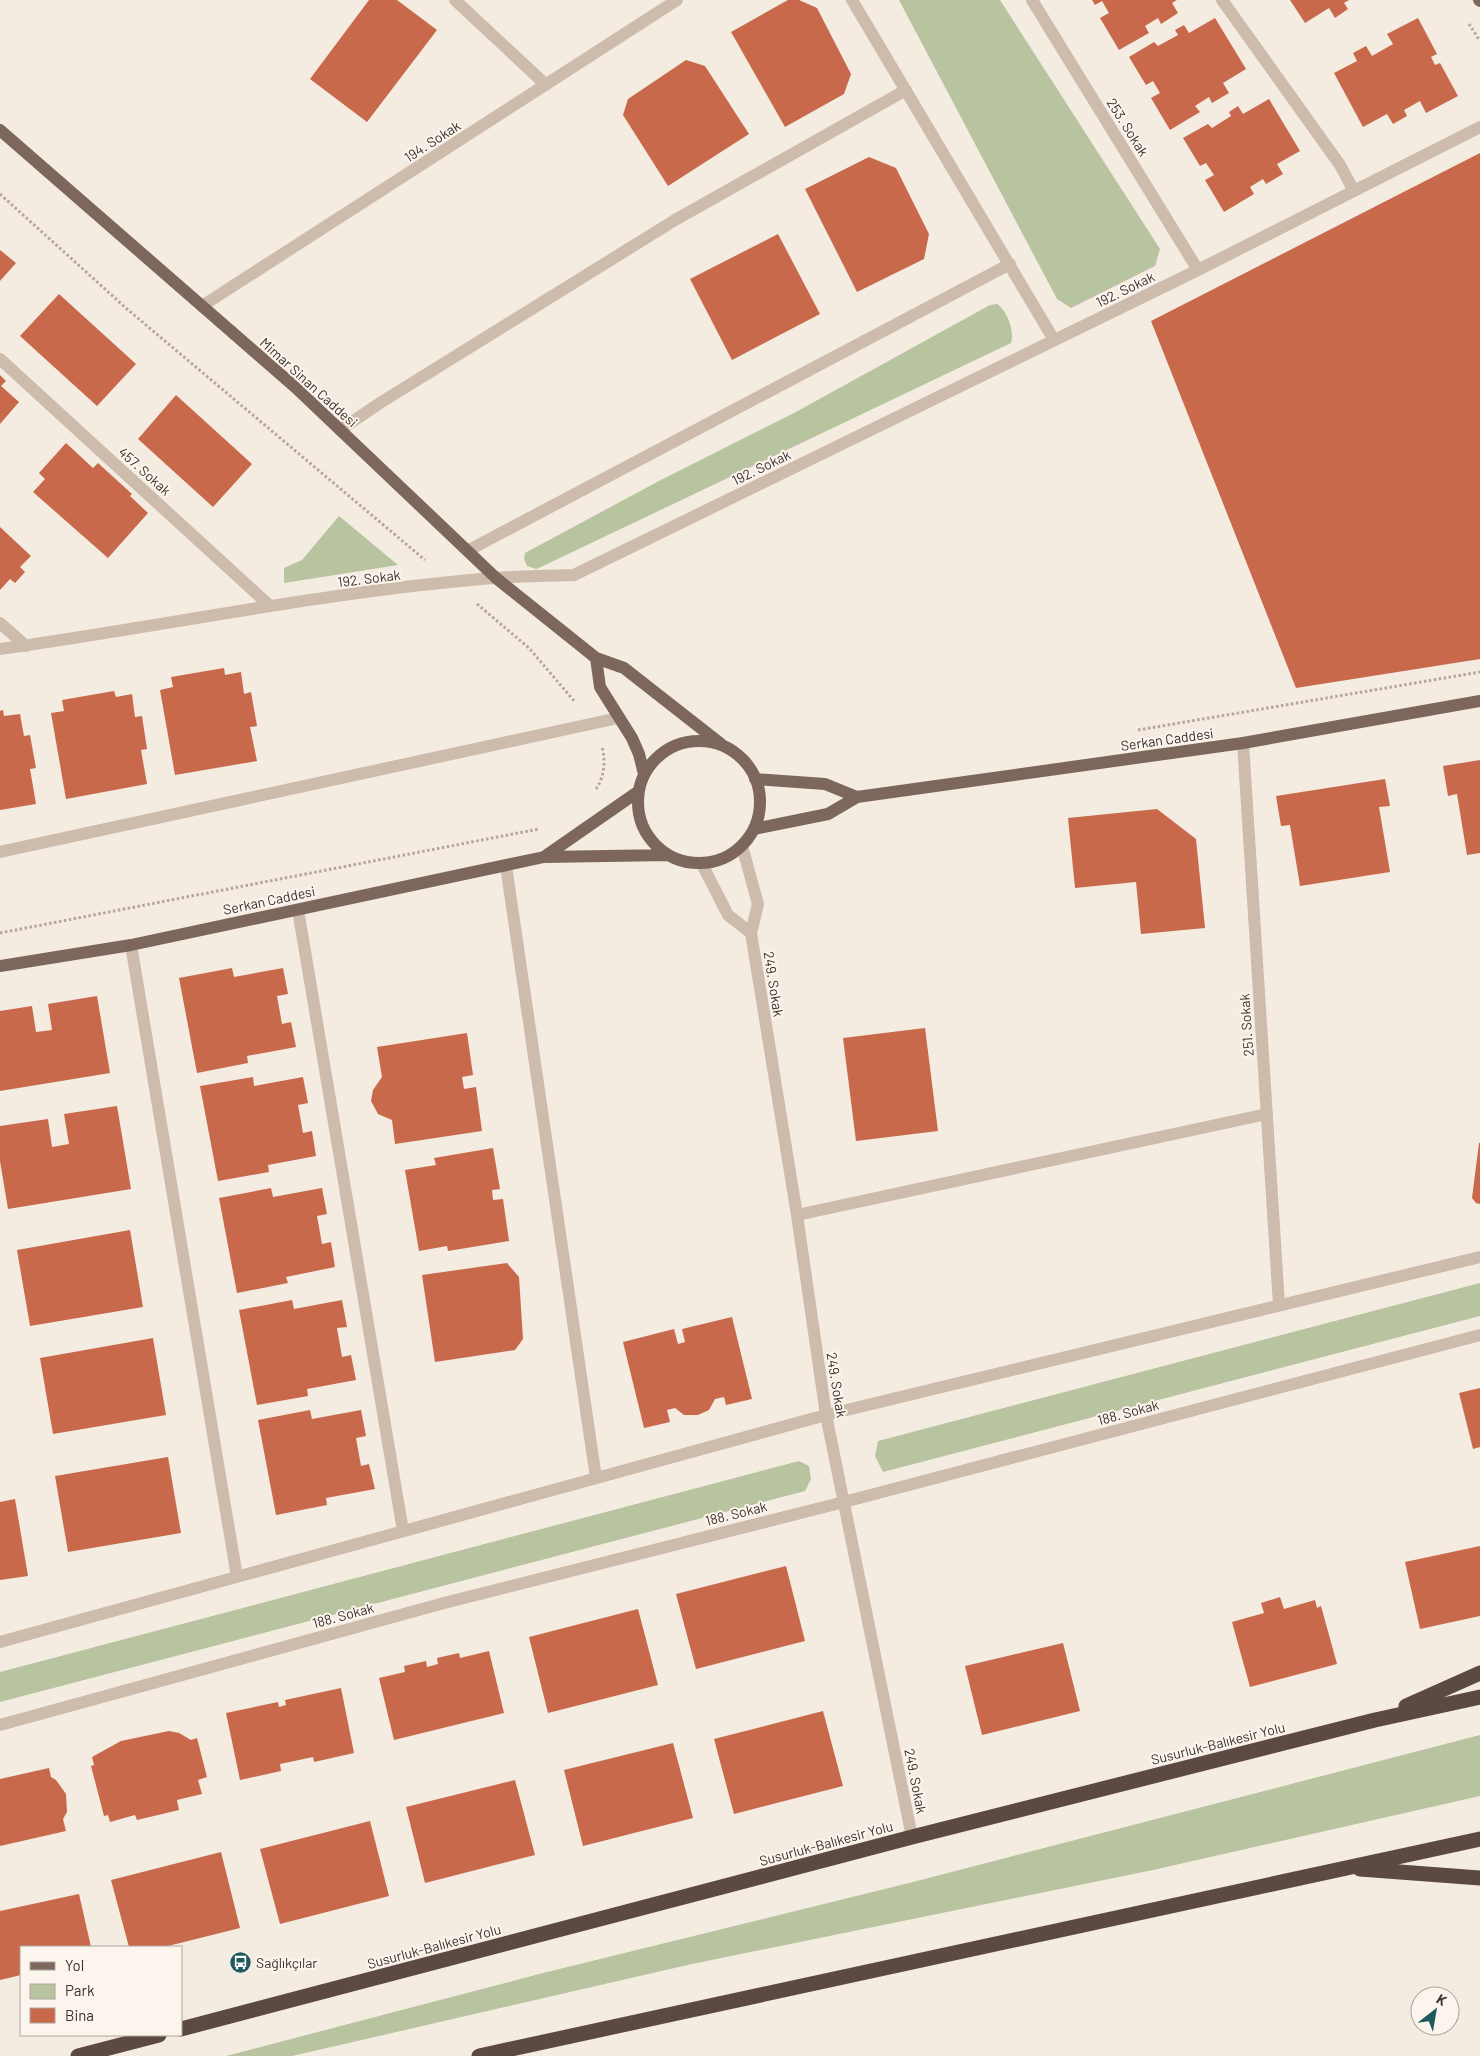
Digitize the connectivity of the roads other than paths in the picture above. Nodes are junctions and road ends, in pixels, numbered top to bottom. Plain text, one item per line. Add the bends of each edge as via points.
1 (455, 0) edge
2 (678, 0) edge
3 (852, 0) edge
4 (1032, 0) edge
5 (1222, 0) edge
6 (546, 85) junction
7 (906, 90) junction
8 (1480, 127) edge
9 (0, 130) edge
10 (1354, 191) junction
11 (1010, 264) junction
12 (1198, 270) junction
13 (202, 306) junction
14 (1054, 340) junction
15 (0, 359) edge
16 (340, 430) junction
17 (469, 550) junction
18 (496, 578) junction
19 (270, 606) junction
20 (0, 623) edge
21 (26, 646) junction
22 (0, 649) edge
23 (596, 658) junction
24 (1480, 700) edge
25 (618, 718) junction
26 (1242, 743) junction
27 (723, 746) junction
28 (644, 774) junction
29 (755, 780) junction
30 (639, 792) junction
31 (857, 797) junction
32 (754, 830) junction
33 (742, 846) junction
34 (0, 852) edge
35 (668, 855) junction
36 (544, 857) junction
37 (702, 864) junction
38 (506, 866) junction
39 (298, 910) junction
40 (751, 933) junction
41 (131, 945) junction
42 (0, 966) edge
43 (1267, 1114) junction
44 (797, 1215) junction
45 (1480, 1256) edge
46 (1279, 1305) junction
47 (1480, 1335) edge
48 (826, 1415) junction
49 (596, 1478) junction
50 (844, 1502) junction
51 (403, 1531) junction
52 (237, 1576) junction
53 (0, 1642) edge
54 (1480, 1674) edge
55 (1480, 1697) edge
56 (1375, 1720) junction
57 (0, 1725) edge
58 (912, 1837) junction
59 (1480, 1839) edge
60 (1343, 1868) junction
61 (1480, 1878) edge
62 (182, 2029) edge
63 (155, 2036) edge
64 (78, 2056) edge
65 (479, 2056) edge

1 - 6 street
2 - 6 street, 194. Sokak
3 - 7 street
4 - 12 street, 253. Sokak
5 - 10 street via 1340,165
6 - 13 street, 194. Sokak
7 - 11 street
7 - 16 street via 675,220
8 - 10 street, 192. Sokak
9 - 13 main road, Mimar Sinan Caddesi
10 - 12 street, 192. Sokak
11 - 14 street
11 - 17 street
12 - 14 street, 192. Sokak
13 - 16 main road, Mimar Sinan Caddesi
14 - 18 street, 192. Sokak via 574,575
15 - 19 street, 457. Sokak
16 - 17 main road, Mimar Sinan Caddesi
17 - 18 main road, Mimar Sinan Caddesi
18 - 19 street, 192. Sokak
18 - 23 main road, Mimar Sinan Caddesi
19 - 21 street, 192. Sokak
20 - 21 street
21 - 22 street, 192. Sokak
23 - 25 main road via 600,687
23 - 27 main road, Mimar Sinan Caddesi via 624,668
24 - 26 main road, Serkan Caddesi
25 - 28 main road via 632,738
25 - 34 street
26 - 31 main road, Serkan Caddesi
26 - 43 street, 251. Sokak
27 - 28 main road via 703,741 686,742 669,749
27 - 29 main road via 739,756
28 - 30 main road
29 - 31 main road via 825,784
29 - 32 main road via 760,810
30 - 35 main road via 638,810 643,828 653,843
30 - 36 main road, Serkan Caddesi
31 - 32 main road, Serkan Caddesi via 828,814
32 - 33 main road
33 - 37 main road via 724,860
33 - 40 street via 758,904
35 - 36 main road, Serkan Caddesi
35 - 37 main road
36 - 38 main road, Serkan Caddesi
37 - 40 street via 728,915
38 - 39 main road, Serkan Caddesi
38 - 49 street
39 - 41 main road, Serkan Caddesi
39 - 51 street
40 - 44 street, 249. Sokak
41 - 42 main road, Serkan Caddesi
41 - 52 street
43 - 44 street
43 - 46 street, 251. Sokak
44 - 48 street, 249. Sokak
45 - 46 street
46 - 48 street
47 - 50 street, 188. Sokak
48 - 49 street
48 - 50 street, 249. Sokak
49 - 51 street
50 - 57 street, 188. Sokak via 444,1603
50 - 58 street, 249. Sokak
51 - 52 street
52 - 53 street
54 - 56 highway
55 - 56 highway, Susurluk-Balıkesir Yolu
56 - 58 highway, Susurluk-Balıkesir Yolu
58 - 62 highway, Susurluk-Balıkesir Yolu
59 - 60 highway
60 - 61 highway
60 - 65 highway
63 - 64 highway

